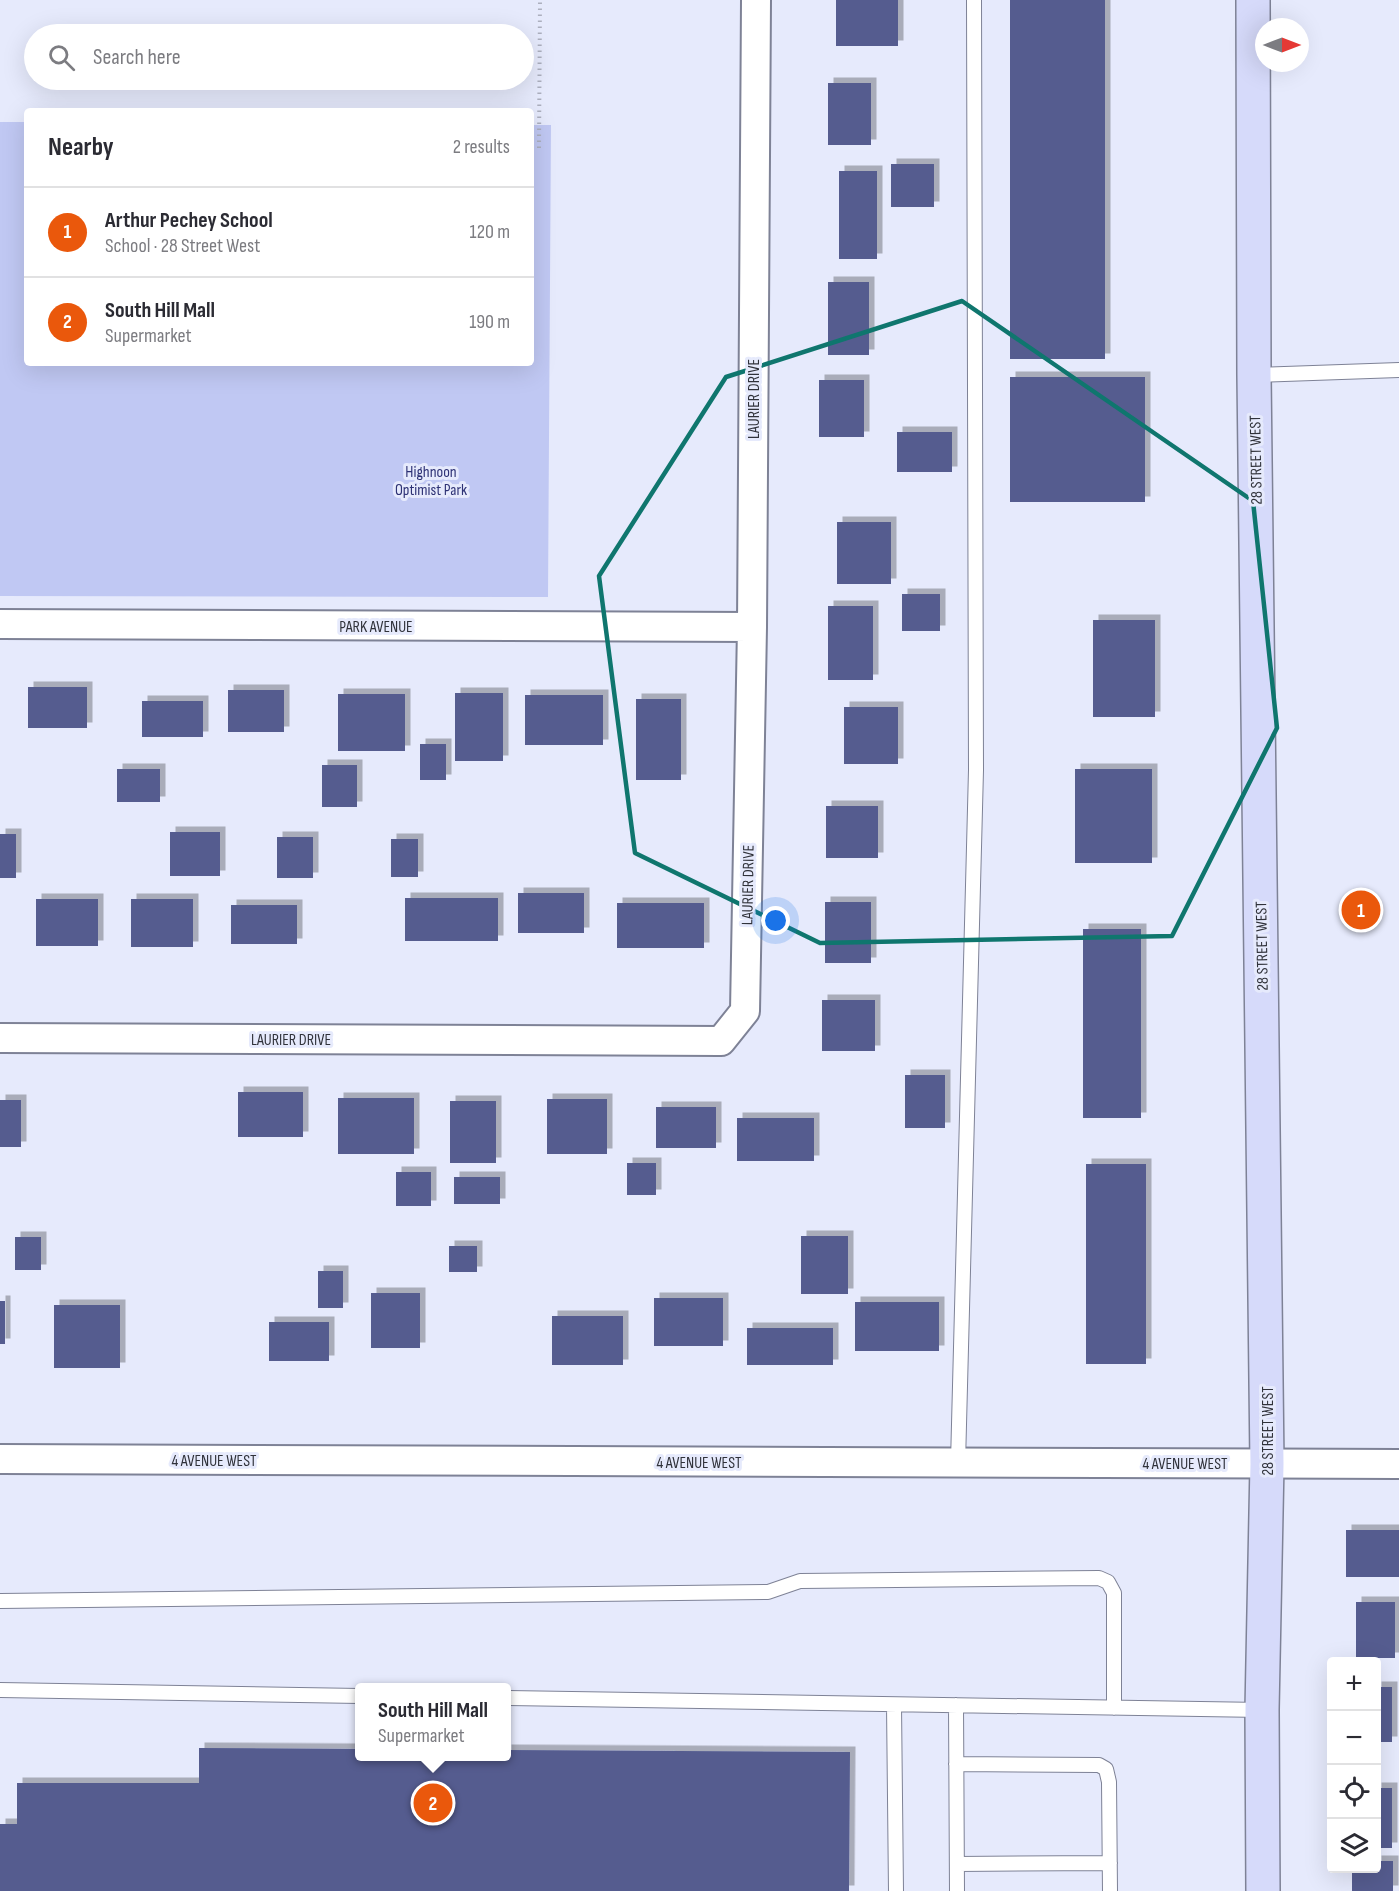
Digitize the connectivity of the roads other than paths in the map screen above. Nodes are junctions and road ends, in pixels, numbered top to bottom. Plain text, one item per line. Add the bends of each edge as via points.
1 (756, 0) edge
2 (974, 0) edge
3 (1253, 0) edge
4 (1399, 370) edge
5 (1254, 375) junction
6 (0, 624) edge
7 (752, 627) junction
8 (0, 1038) edge
9 (0, 1459) edge
10 (958, 1463) junction
11 (1267, 1464) junction
12 (1399, 1464) edge
13 (0, 1601) edge
14 (0, 1690) edge
15 (355, 1696) edge
16 (511, 1698) edge
17 (894, 1704) junction
18 (956, 1706) junction
19 (1114, 1708) junction
20 (1262, 1710) junction
21 (956, 1764) junction
22 (1110, 1863) junction
23 (957, 1864) junction
24 (896, 1891) edge
25 (957, 1891) edge
26 (1110, 1891) edge
27 (1263, 1891) edge

1 - 7 street, LAURIER DRIVE
2 - 10 lane via 976,770
3 - 5 main road, 28 STREET WEST
4 - 5 lane
5 - 11 main road, 28 STREET WEST
6 - 7 street, PARK AVENUE
7 - 8 street, LAURIER DRIVE via 745,1011 721,1041
9 - 10 street, 4 AVENUE WEST
10 - 11 street, 4 AVENUE WEST
11 - 12 street, 4 AVENUE WEST
11 - 20 main road, 28 STREET WEST
13 - 19 lane via 768,1592 800,1581 1099,1578 1108,1582 1114,1593
14 - 15 lane
16 - 17 lane
17 - 18 lane
17 - 24 lane
18 - 19 lane
18 - 21 lane
19 - 20 lane
20 - 27 main road, 28 STREET WEST
21 - 22 lane via 1099,1765 1106,1769
21 - 23 lane
22 - 23 lane
22 - 26 lane
23 - 25 lane

